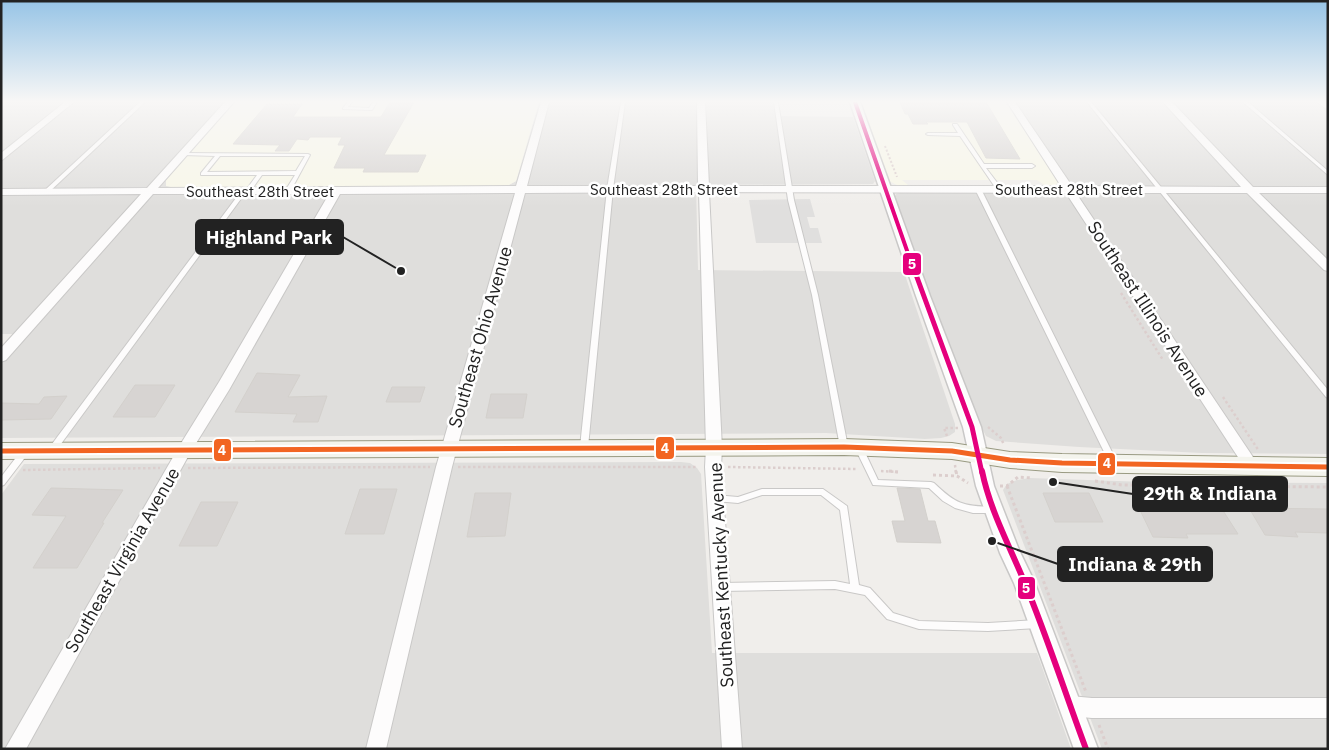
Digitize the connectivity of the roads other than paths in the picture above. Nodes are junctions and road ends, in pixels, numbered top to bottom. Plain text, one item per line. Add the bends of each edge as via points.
1 (27, 137) edge
2 (105, 137) edge
3 (198, 137) edge
4 (536, 137) edge
5 (618, 137) edge
6 (702, 137) edge
7 (782, 137) edge
8 (867, 137) edge
9 (962, 137) edge
10 (1034, 137) edge
11 (1117, 137) edge
12 (1199, 137) edge
13 (1285, 137) edge
14 (183, 154) junction
15 (218, 154) junction
16 (1, 158) edge
17 (984, 166) junction
18 (1032, 166) dead end
19 (261, 173) junction
20 (297, 173) junction
21 (1328, 174) edge
22 (610, 189) junction
23 (704, 189) junction
24 (522, 190) junction
25 (790, 190) junction
26 (886, 190) junction
27 (978, 190) junction
28 (999, 190) junction
29 (1069, 190) junction
30 (1160, 190) junction
31 (1250, 190) junction
32 (1328, 190) edge
33 (149, 191) junction
34 (246, 191) junction
35 (288, 191) junction
36 (336, 191) junction
37 (1, 192) edge
38 (46, 192) junction
39 (1328, 267) edge
40 (3, 353) edge
41 (1328, 394) edge
42 (584, 447) junction
43 (851, 447) junction
44 (185, 449) junction
45 (26, 450) junction
46 (52, 450) junction
47 (1, 451) edge
48 (978, 455) junction
49 (447, 457) junction
50 (713, 457) junction
51 (1114, 465) junction
52 (1252, 467) junction
53 (1328, 467) edge
54 (1, 484) edge
55 (715, 498) junction
56 (994, 510) junction
57 (721, 587) junction
58 (855, 589) junction
59 (1041, 624) junction
60 (1070, 706) junction
61 (1328, 708) edge
62 (15, 749) edge
63 (376, 749) edge
64 (732, 749) edge
65 (1086, 749) edge

1 - 16 street
2 - 38 lane
3 - 14 street
4 - 24 street, Southeast Ohio Avenue
5 - 22 lane
6 - 23 street, Southeast Kentucky Avenue
7 - 25 lane
8 - 26 street
9 - 17 lane
10 - 29 street, Southeast Illinois Avenue
11 - 30 lane
12 - 31 street
13 - 21 lane
14 - 15 lane
14 - 33 street
15 - 19 lane via 203,174
15 - 20 lane via 308,155
17 - 18 lane
17 - 28 lane
19 - 20 lane
19 - 34 lane
20 - 35 lane
22 - 23 street, Southeast 28th Street
22 - 24 street, Southeast 28th Street
22 - 42 lane
23 - 25 street, Southeast 28th Street
23 - 50 street, Southeast Kentucky Avenue
24 - 36 street, Southeast 28th Street
24 - 49 street, Southeast Ohio Avenue
25 - 26 street, Southeast 28th Street
25 - 43 lane
26 - 27 street, Southeast 28th Street
26 - 48 street via 972,427
27 - 28 street, Southeast 28th Street
27 - 51 lane
28 - 29 street, Southeast 28th Street
29 - 30 street, Southeast 28th Street
29 - 52 street, Southeast Illinois Avenue
30 - 31 street, Southeast 28th Street
30 - 41 lane
31 - 32 street, Southeast 28th Street
31 - 39 street
33 - 34 street, Southeast 28th Street
33 - 38 street, Southeast 28th Street
33 - 40 street
34 - 35 street, Southeast 28th Street
34 - 46 lane
35 - 36 street, Southeast 28th Street
36 - 44 street, Southeast Virginia Avenue
37 - 38 street, Southeast 28th Street
42 - 49 main road
42 - 50 main road
43 - 48 main road
43 - 50 main road
43 - 56 lane via 876,483 931,485 949,503 971,510
44 - 46 main road
44 - 49 main road
44 - 62 street, Southeast Virginia Avenue
45 - 46 main road
45 - 47 main road
45 - 54 lane
48 - 51 main road via 1021,462
48 - 56 street
49 - 63 street, Southeast Ohio Avenue
50 - 55 street, Southeast Kentucky Avenue
51 - 52 main road
52 - 53 main road
55 - 57 street, Southeast Kentucky Avenue
55 - 58 lane via 738,500 762,492 823,492 844,508
56 - 59 street
57 - 58 lane via 836,585
57 - 64 street, Southeast Kentucky Avenue
58 - 59 lane via 867,591 890,616 919,625 988,627
59 - 60 street
60 - 61 street
60 - 65 street

